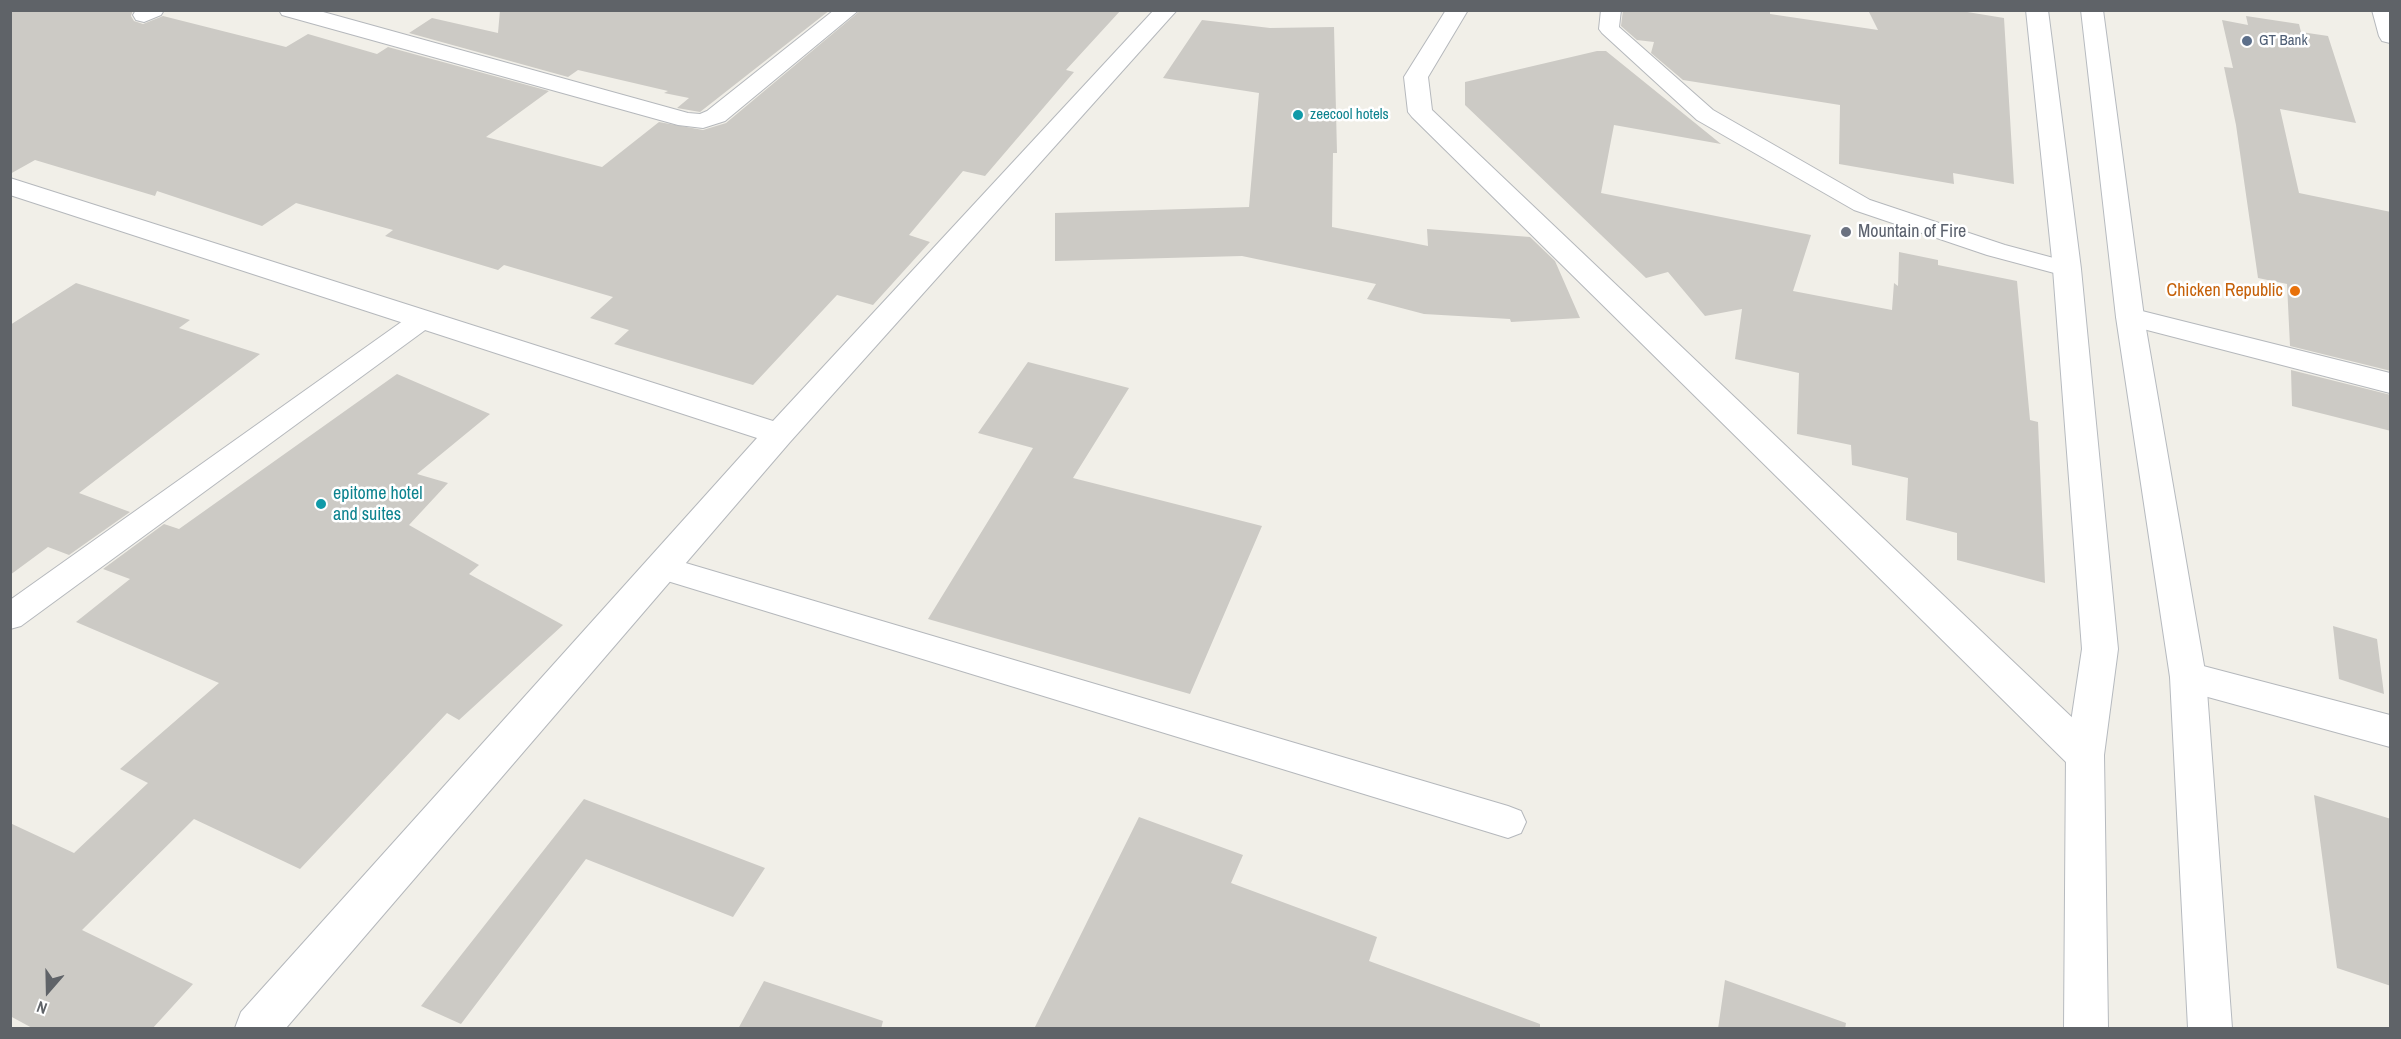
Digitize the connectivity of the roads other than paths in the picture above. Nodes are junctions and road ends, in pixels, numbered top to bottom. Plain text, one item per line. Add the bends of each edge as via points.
1 (290, 10) edge
2 (848, 10) edge
3 (1166, 10) edge
4 (1457, 10) edge
5 (1611, 10) edge
6 (2037, 10) edge
7 (2092, 10) edge
8 (2383, 10) edge
9 (2391, 36) edge
10 (10, 186) edge
11 (2067, 269) junction
12 (2130, 317) junction
13 (423, 319) junction
14 (2391, 383) edge
15 (779, 434) junction
16 (662, 568) junction
17 (10, 617) edge
18 (2188, 677) junction
19 (2391, 732) edge
20 (2085, 755) junction
21 (1508, 822) dead end
22 (257, 1029) edge
23 (2086, 1029) edge
24 (2210, 1029) edge

1 - 2 street via 676,117 703,121 716,116
3 - 15 street
4 - 20 street via 1416,77 1420,112
5 - 11 lane via 1608,29 1705,115 1862,206
6 - 11 street
7 - 12 street
8 - 9 street
10 - 13 street
11 - 20 street via 2100,649
12 - 14 street
12 - 18 street
13 - 15 street
13 - 17 lane
15 - 16 street
16 - 21 lane
16 - 22 street
18 - 19 street
18 - 24 street
20 - 23 street

